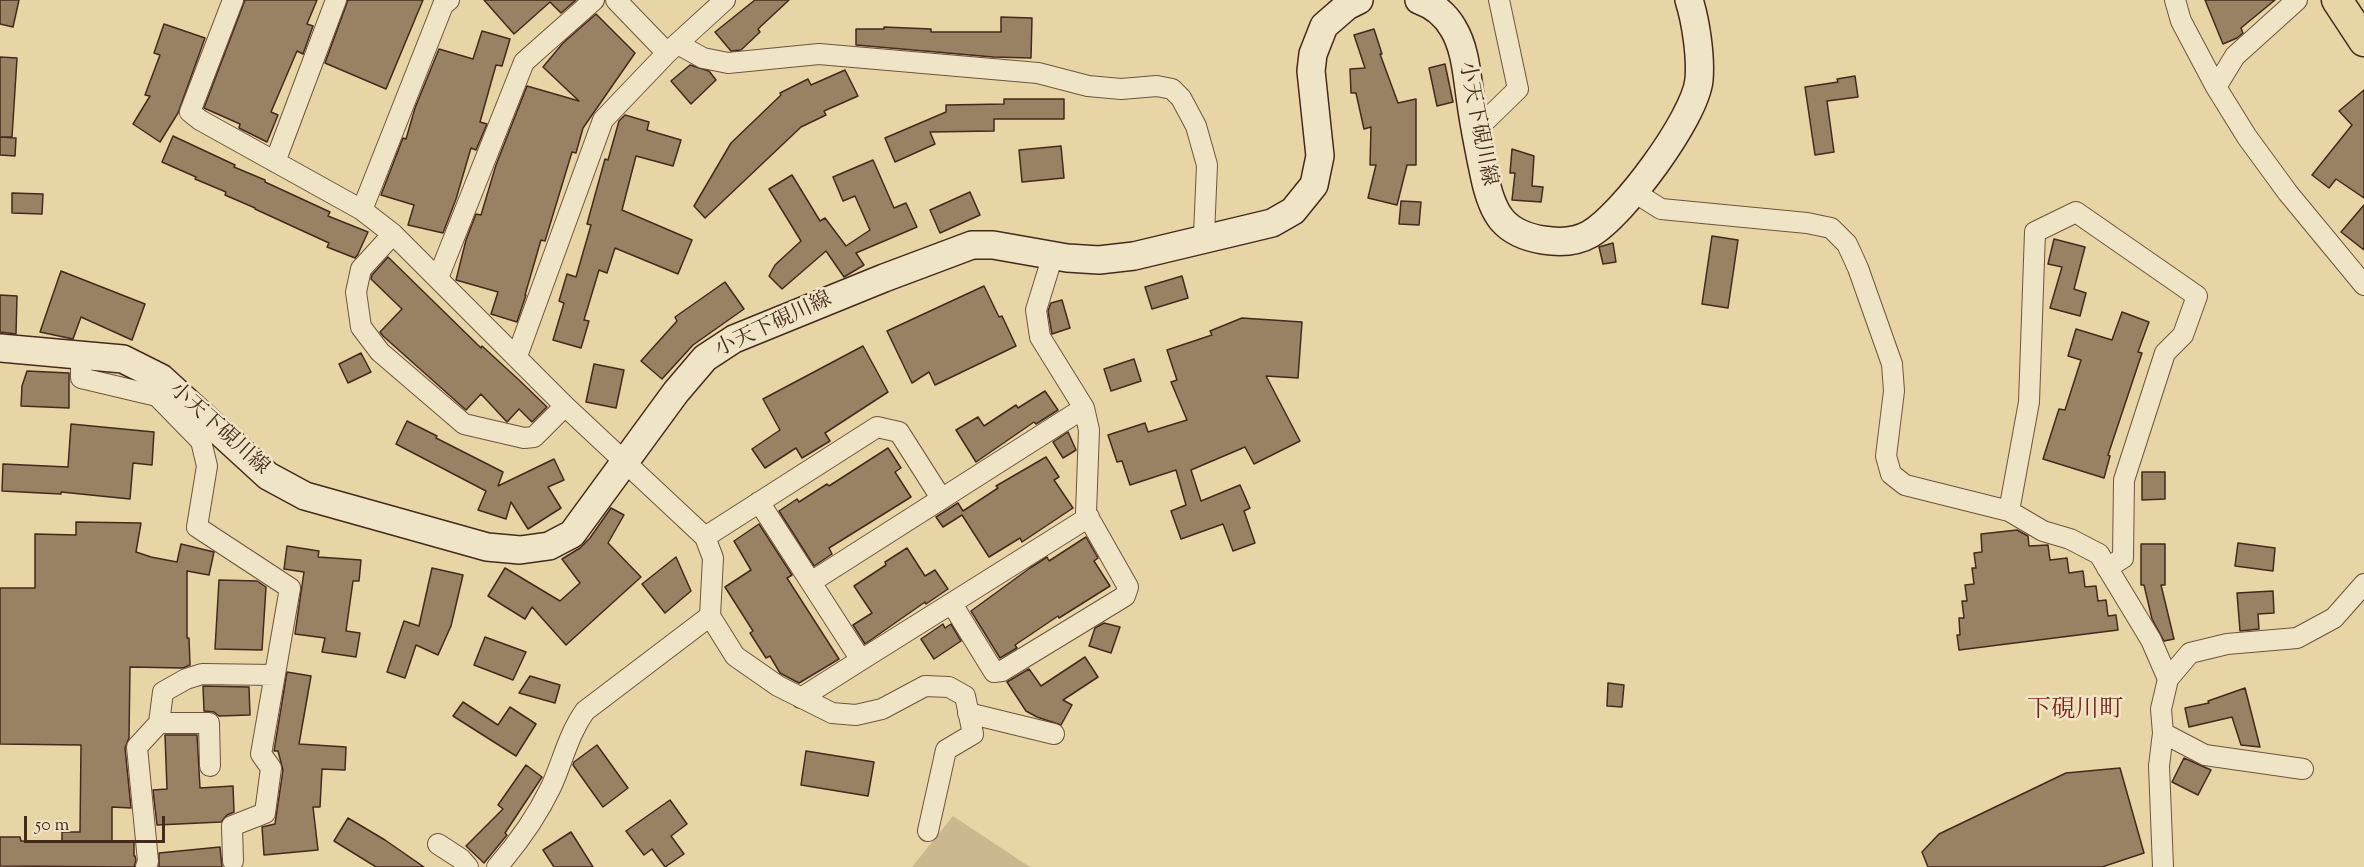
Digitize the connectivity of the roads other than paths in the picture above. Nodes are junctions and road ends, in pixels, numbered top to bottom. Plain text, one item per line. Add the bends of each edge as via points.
1 (233, 0) edge
2 (336, 0) edge
3 (449, 0) edge
4 (594, 0) edge
5 (616, 0) edge
6 (725, 0) edge
7 (1359, 0) edge
8 (1419, 0) edge
9 (1499, 0) edge
10 (1689, 0) edge
11 (2175, 0) edge
12 (2296, 0) edge
13 (2337, 0) edge
14 (2364, 41) edge
15 (674, 48) junction
16 (2216, 87) junction
17 (1475, 131) junction
18 (275, 162) junction
19 (1634, 192) junction
20 (362, 210) junction
21 (393, 234) junction
22 (1206, 241) junction
23 (1053, 255) junction
24 (438, 278) junction
25 (2364, 285) edge
26 (0, 348) edge
27 (81, 355) junction
28 (517, 356) junction
29 (565, 406) junction
30 (1084, 408) junction
31 (624, 463) junction
32 (941, 498) junction
33 (759, 502) junction
34 (2009, 511) junction
35 (1089, 516) junction
36 (705, 537) junction
37 (2107, 568) junction
38 (810, 582) junction
39 (2364, 584) edge
40 (952, 604) junction
41 (710, 616) junction
42 (861, 660) junction
43 (275, 675) junction
44 (2168, 679) junction
45 (801, 698) junction
46 (968, 713) junction
47 (159, 723) junction
48 (2163, 733) junction
49 (1054, 734) dead end
50 (210, 766) dead end
51 (2303, 769) dead end
52 (928, 831) dead end
53 (438, 844) dead end
54 (233, 861) dead end
55 (146, 867) edge
56 (468, 867) edge
57 (497, 867) edge
58 (2163, 867) edge

1 - 18 street via 190,112
2 - 18 street
3 - 20 street
4 - 24 street via 524,62
5 - 15 street
6 - 15 street
7 - 22 main road, 小天下硯川線 via 1324,26 1312,54 1320,156 1314,185 1293,211 1272,223
8 - 17 main road, 小天下硯川線 via 1434,6 1453,27 1462,48
9 - 17 street via 1518,89
10 - 19 main road, 小天下硯川線 via 1695,18 1699,82 1686,117
11 - 16 street via 2181,21
12 - 16 street via 2235,56
13 - 14 main road
15 - 22 street via 728,63 819,54 1038,73 1088,86 1172,89 1196,126 1208,165
15 - 28 street via 603,120
16 - 25 street via 2247,138
17 - 19 main road, 小天下硯川線 via 1488,193 1502,220 1526,236 1554,242 1590,234
18 - 20 street
19 - 34 street via 1661,209 1831,228 1847,244 1858,268 1892,364 1894,391 1886,456 1891,474 1905,485
20 - 21 street
21 - 24 street
21 - 29 street via 361,269 356,292 361,327 380,352 464,424 534,437
22 - 23 main road, 小天下硯川線 via 1110,259
23 - 30 street via 1036,310 1040,337
23 - 31 main road, 小天下硯川線 via 972,245 734,339 705,358
24 - 28 street
26 - 27 main road, 小天下硯川線
27 - 31 main road, 小天下硯川線 via 123,359 161,378 268,476 305,496 487,547 520,550 549,546 572,534
27 - 43 street via 81,378 157,396 201,441 207,466 197,527 290,588
28 - 29 street
29 - 31 street
30 - 32 street
30 - 35 street via 1089,430
31 - 36 street
32 - 33 street via 899,432 877,427
32 - 38 street
33 - 36 street
33 - 38 street
34 - 37 street via 2043,531 2099,554
34 - 37 street via 2029,402 2035,232 2076,212 2198,296 2182,335 2165,352 2124,480 2123,558
35 - 40 street
35 - 40 street via 1128,587 1125,596 1002,671 994,672
36 - 41 street via 713,558
37 - 44 street via 2151,640
38 - 42 street
39 - 44 street via 2334,618 2297,638 2190,653
40 - 42 street
41 - 45 street via 735,656
41 - 57 street via 585,711 574,727 533,820
42 - 45 street
43 - 47 street via 202,674 186,679 163,692
43 - 54 street via 261,754 271,768 265,813 232,826
44 - 48 street via 2161,709
45 - 46 street via 832,713 856,715 882,709 925,686 949,687 965,696
46 - 49 street
46 - 52 street via 973,734 946,750
47 - 50 street via 208,723
47 - 55 street via 137,747
48 - 51 street via 2205,755
48 - 58 street via 2159,766
53 - 56 street

